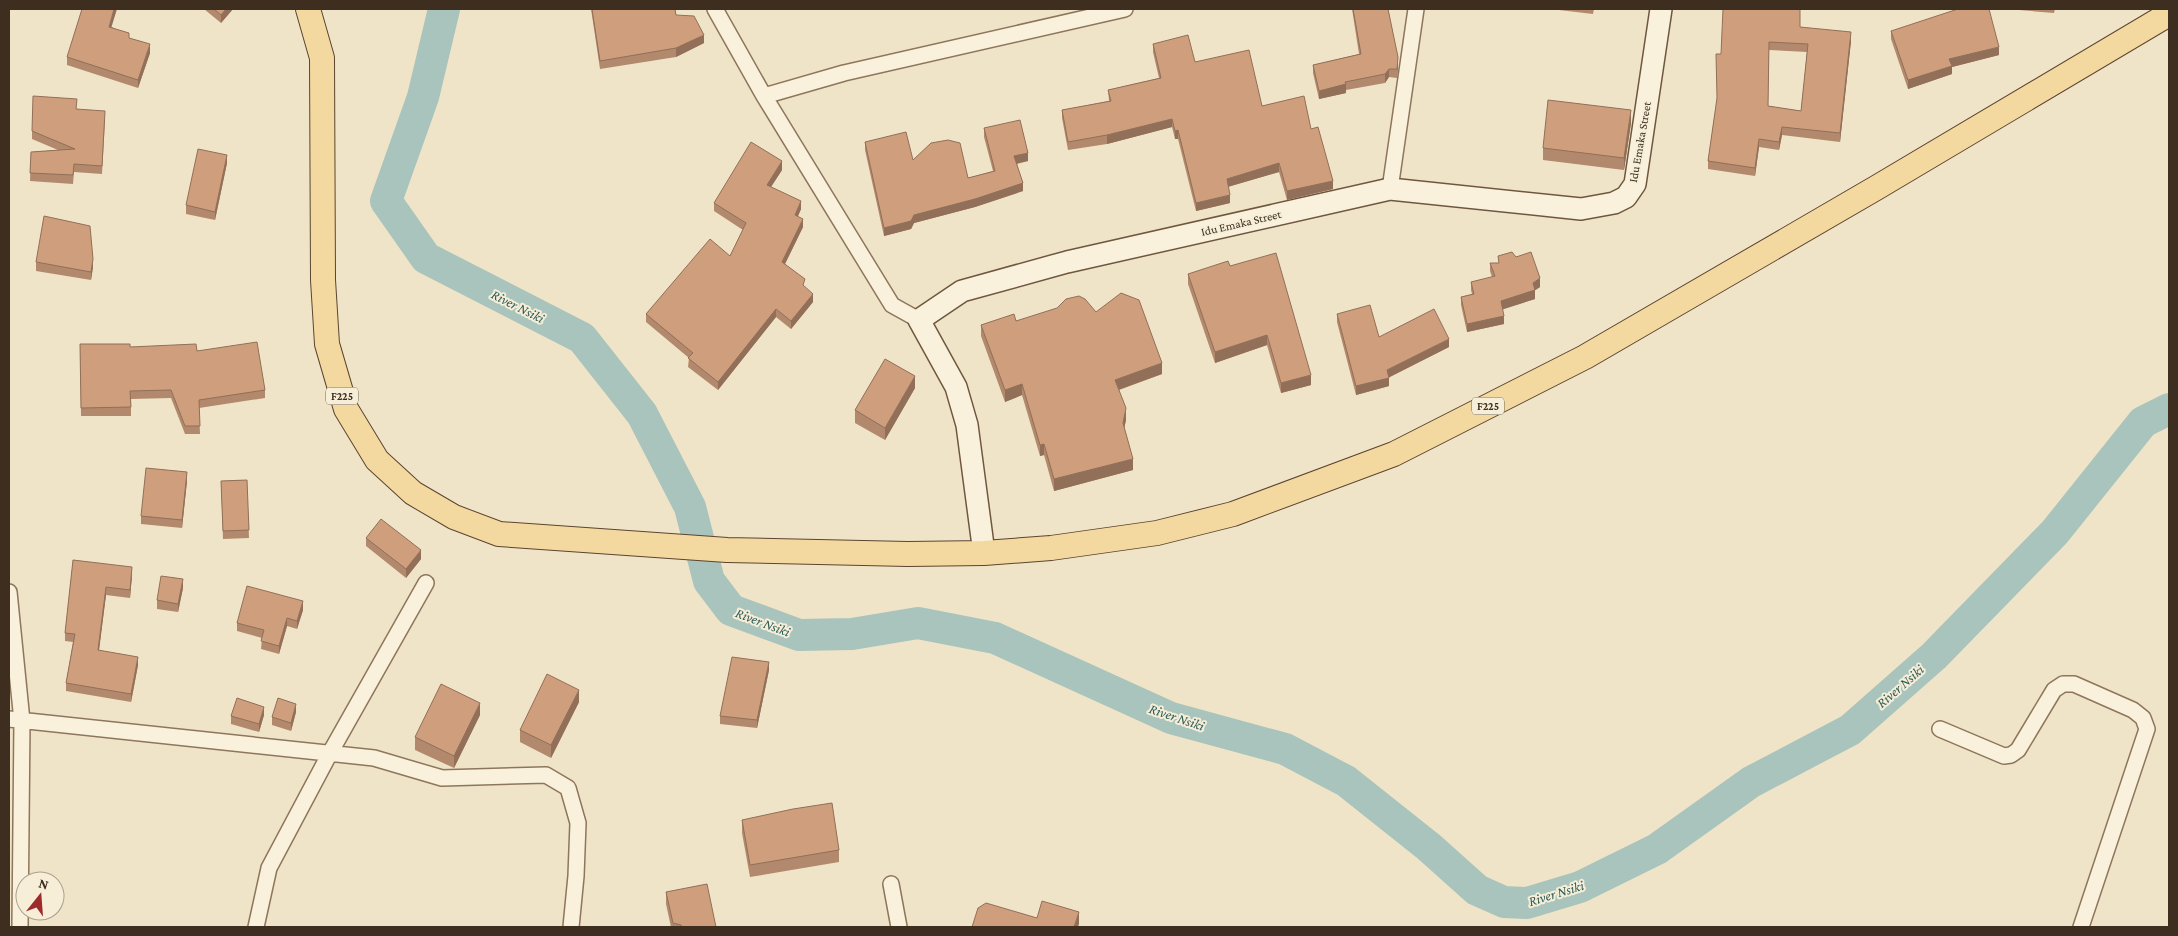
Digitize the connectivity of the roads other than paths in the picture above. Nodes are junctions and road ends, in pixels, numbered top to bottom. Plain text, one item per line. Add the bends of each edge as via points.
1 (308, 9) edge
2 (715, 9) edge
3 (1125, 9) edge
4 (1416, 9) edge
5 (1661, 9) edge
6 (2169, 14) edge
7 (764, 96) junction
8 (1390, 189) junction
9 (919, 320) junction
10 (984, 553) junction
11 (426, 583) dead end
12 (9, 592) edge
13 (15, 720) edge
14 (1940, 729) dead end
15 (330, 753) junction
16 (892, 884) dead end
17 (20, 927) edge
18 (256, 927) edge
19 (571, 927) edge
20 (899, 927) edge
21 (2080, 927) edge

1 - 10 main road, F225 via 322,58 323,280 327,344 346,409 377,460 414,493 454,517 499,534 727,550
2 - 7 street
3 - 7 street via 844,72
4 - 8 street
5 - 8 street, Idu Emaka Street via 1635,184 1626,197 1614,203 1581,208
6 - 10 main road, F225 via 1585,357 1394,454 1233,514 1157,533 1051,548
7 - 9 street via 892,305
8 - 9 street, Idu Emaka Street via 1067,262 962,291
9 - 10 street via 956,387 967,425
11 - 15 street
12 - 13 street
13 - 15 street
13 - 17 street
14 - 21 street via 2011,756 2018,750 2054,690 2063,684 2074,684 2134,710 2143,718 2147,730
15 - 18 street via 269,868
15 - 19 street via 374,758 442,778 546,775 568,788 578,823
16 - 20 street

